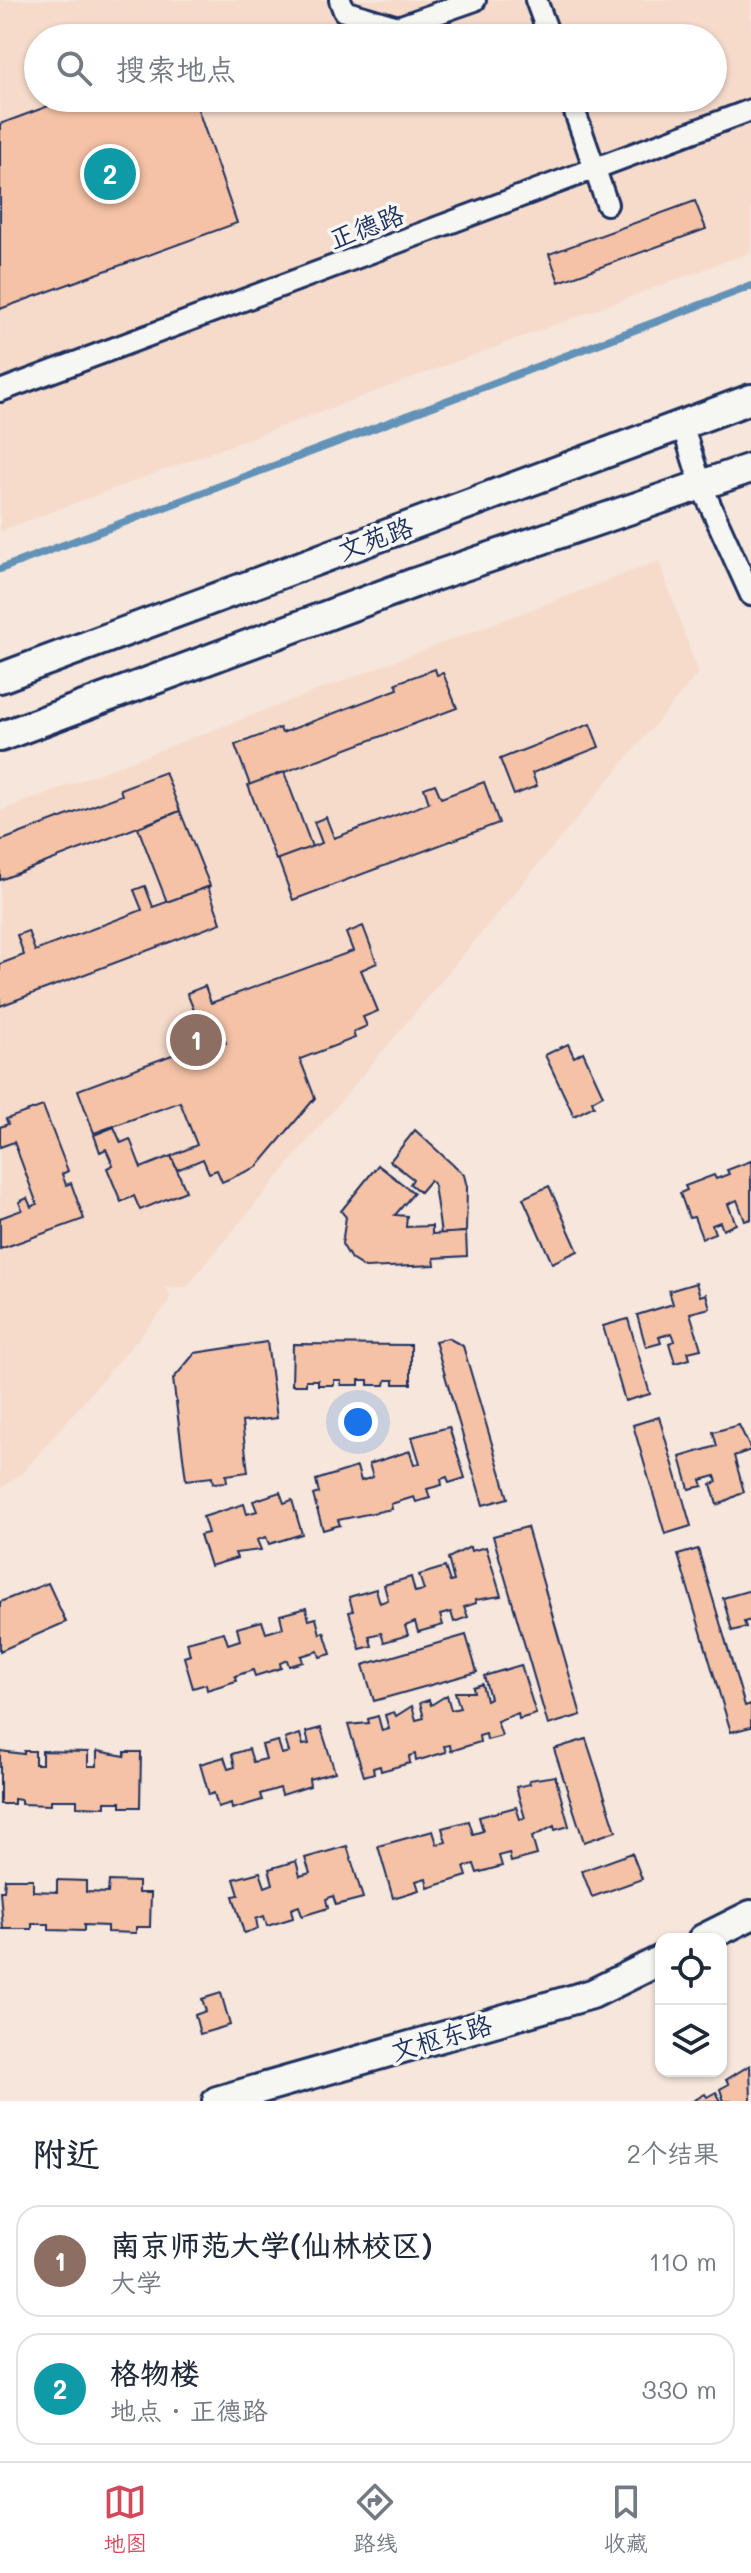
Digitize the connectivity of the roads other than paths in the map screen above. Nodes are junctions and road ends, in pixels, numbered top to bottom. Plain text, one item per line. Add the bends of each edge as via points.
1 (340, 0) edge
2 (475, 0) edge
3 (536, 0) edge
4 (388, 24) edge
5 (407, 24) edge
6 (545, 24) edge
7 (751, 110) edge
8 (575, 112) edge
9 (594, 168) junction
10 (607, 204) dead end
11 (0, 391) edge
12 (751, 399) edge
13 (682, 424) junction
14 (751, 468) edge
15 (701, 485) junction
16 (751, 595) edge
17 (0, 678) edge
18 (0, 737) edge
19 (751, 1915) edge
20 (715, 1933) edge
21 (655, 1963) edge
22 (217, 2101) edge

1 - 4 street via 344,11
2 - 5 street
3 - 6 street
7 - 9 street, 正德路
8 - 9 street
9 - 10 street
9 - 11 street, 正德路
12 - 13 main road, 文苑路
13 - 15 street
13 - 17 main road, 文苑路
14 - 15 main road
15 - 16 street
15 - 18 main road via 414,583
19 - 20 main road
21 - 22 main road, 文枢东路 via 592,1994

